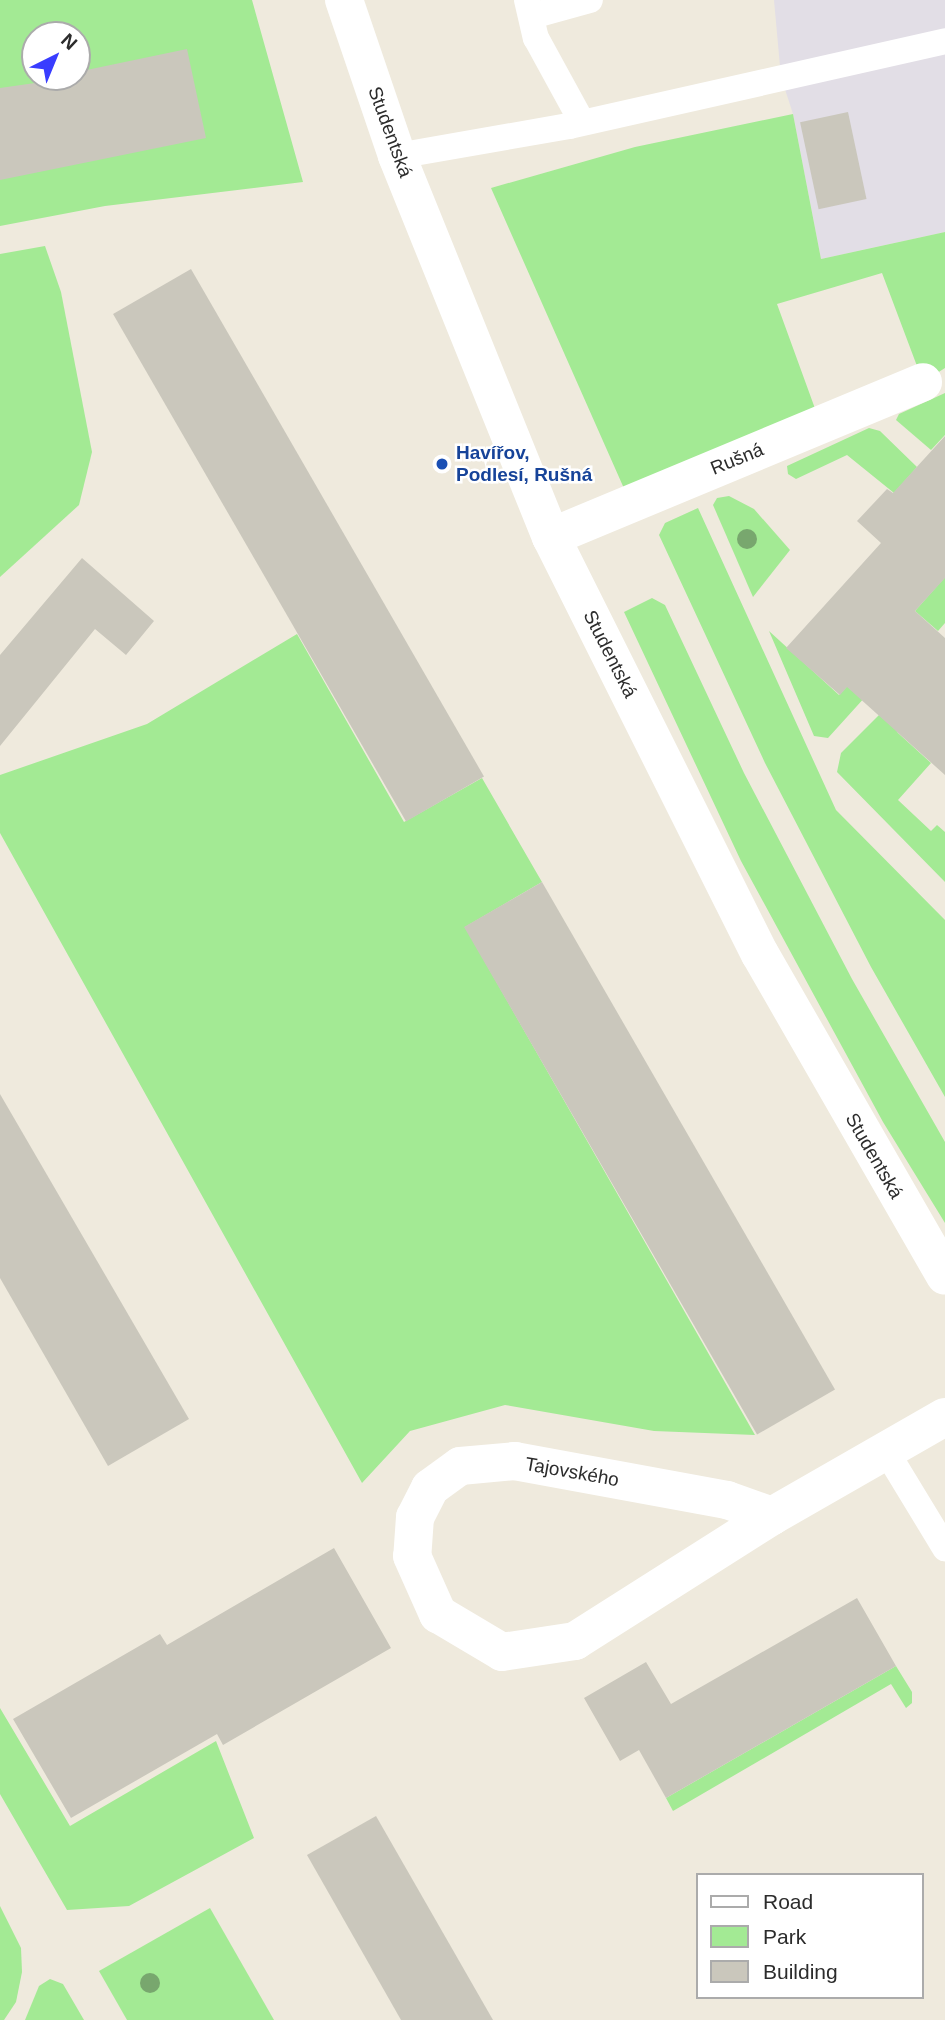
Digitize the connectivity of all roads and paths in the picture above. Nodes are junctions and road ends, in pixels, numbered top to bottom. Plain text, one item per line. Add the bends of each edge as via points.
1 (344, 0) edge
2 (590, 0) edge
3 (537, 21) edge
4 (945, 41) edge
5 (582, 122) junction
6 (397, 156) junction
7 (923, 382) dead end
8 (551, 537) junction
9 (945, 1276) edge
10 (945, 1417) edge
11 (886, 1451) junction
12 (772, 1516) junction
13 (945, 1548) edge

1 - 6 street, Studentská
2 - 3 lane
3 - 5 lane
4 - 5 lane
5 - 6 lane
6 - 8 street, Studentská
7 - 8 street, Rušná
8 - 9 street, Studentská via 760,954
10 - 11 street, Tajovského
11 - 12 street, Tajovského
11 - 13 lane
12 - 12 street, Tajovského via 575,1641 502,1652 438,1614 412,1556 415,1517 430,1488 460,1466 514,1461 727,1500

